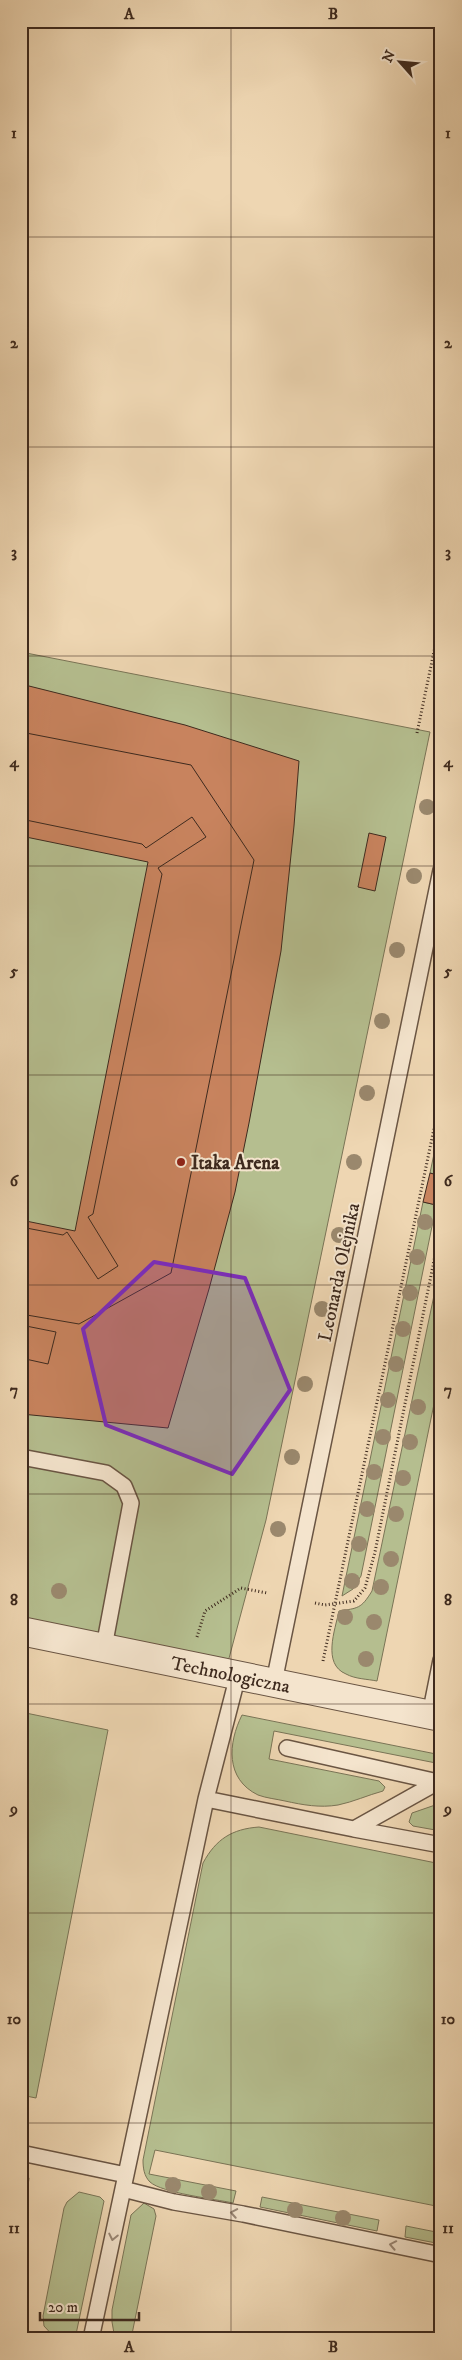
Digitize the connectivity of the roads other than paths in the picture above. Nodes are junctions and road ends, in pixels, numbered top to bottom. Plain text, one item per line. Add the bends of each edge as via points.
1 (441, 870) edge
2 (21, 1457) edge
3 (21, 1631) edge
4 (104, 1647) junction
5 (441, 1660) edge
6 (238, 1675) junction
7 (274, 1682) junction
8 (435, 1716) edge
9 (287, 1748) dead end
10 (439, 1783) edge
11 (206, 1799) junction
12 (354, 1829) junction
13 (441, 1845) edge
14 (21, 2153) edge
15 (125, 2182) junction
16 (441, 2255) edge
17 (91, 2339) edge

1 - 7 lane, Leonarda Olejnika
2 - 4 lane via 106,1473 124,1486 131,1502
3 - 4 street, Technologiczna
4 - 6 street, Technologiczna
5 - 8 lane
6 - 7 street, Technologiczna
6 - 11 lane
7 - 8 street, Technologiczna
9 - 10 lane
10 - 12 lane
11 - 12 lane
11 - 15 lane
12 - 13 lane
14 - 15 lane
16 -> 15 lane via 174,2202
15 -> 17 lane

